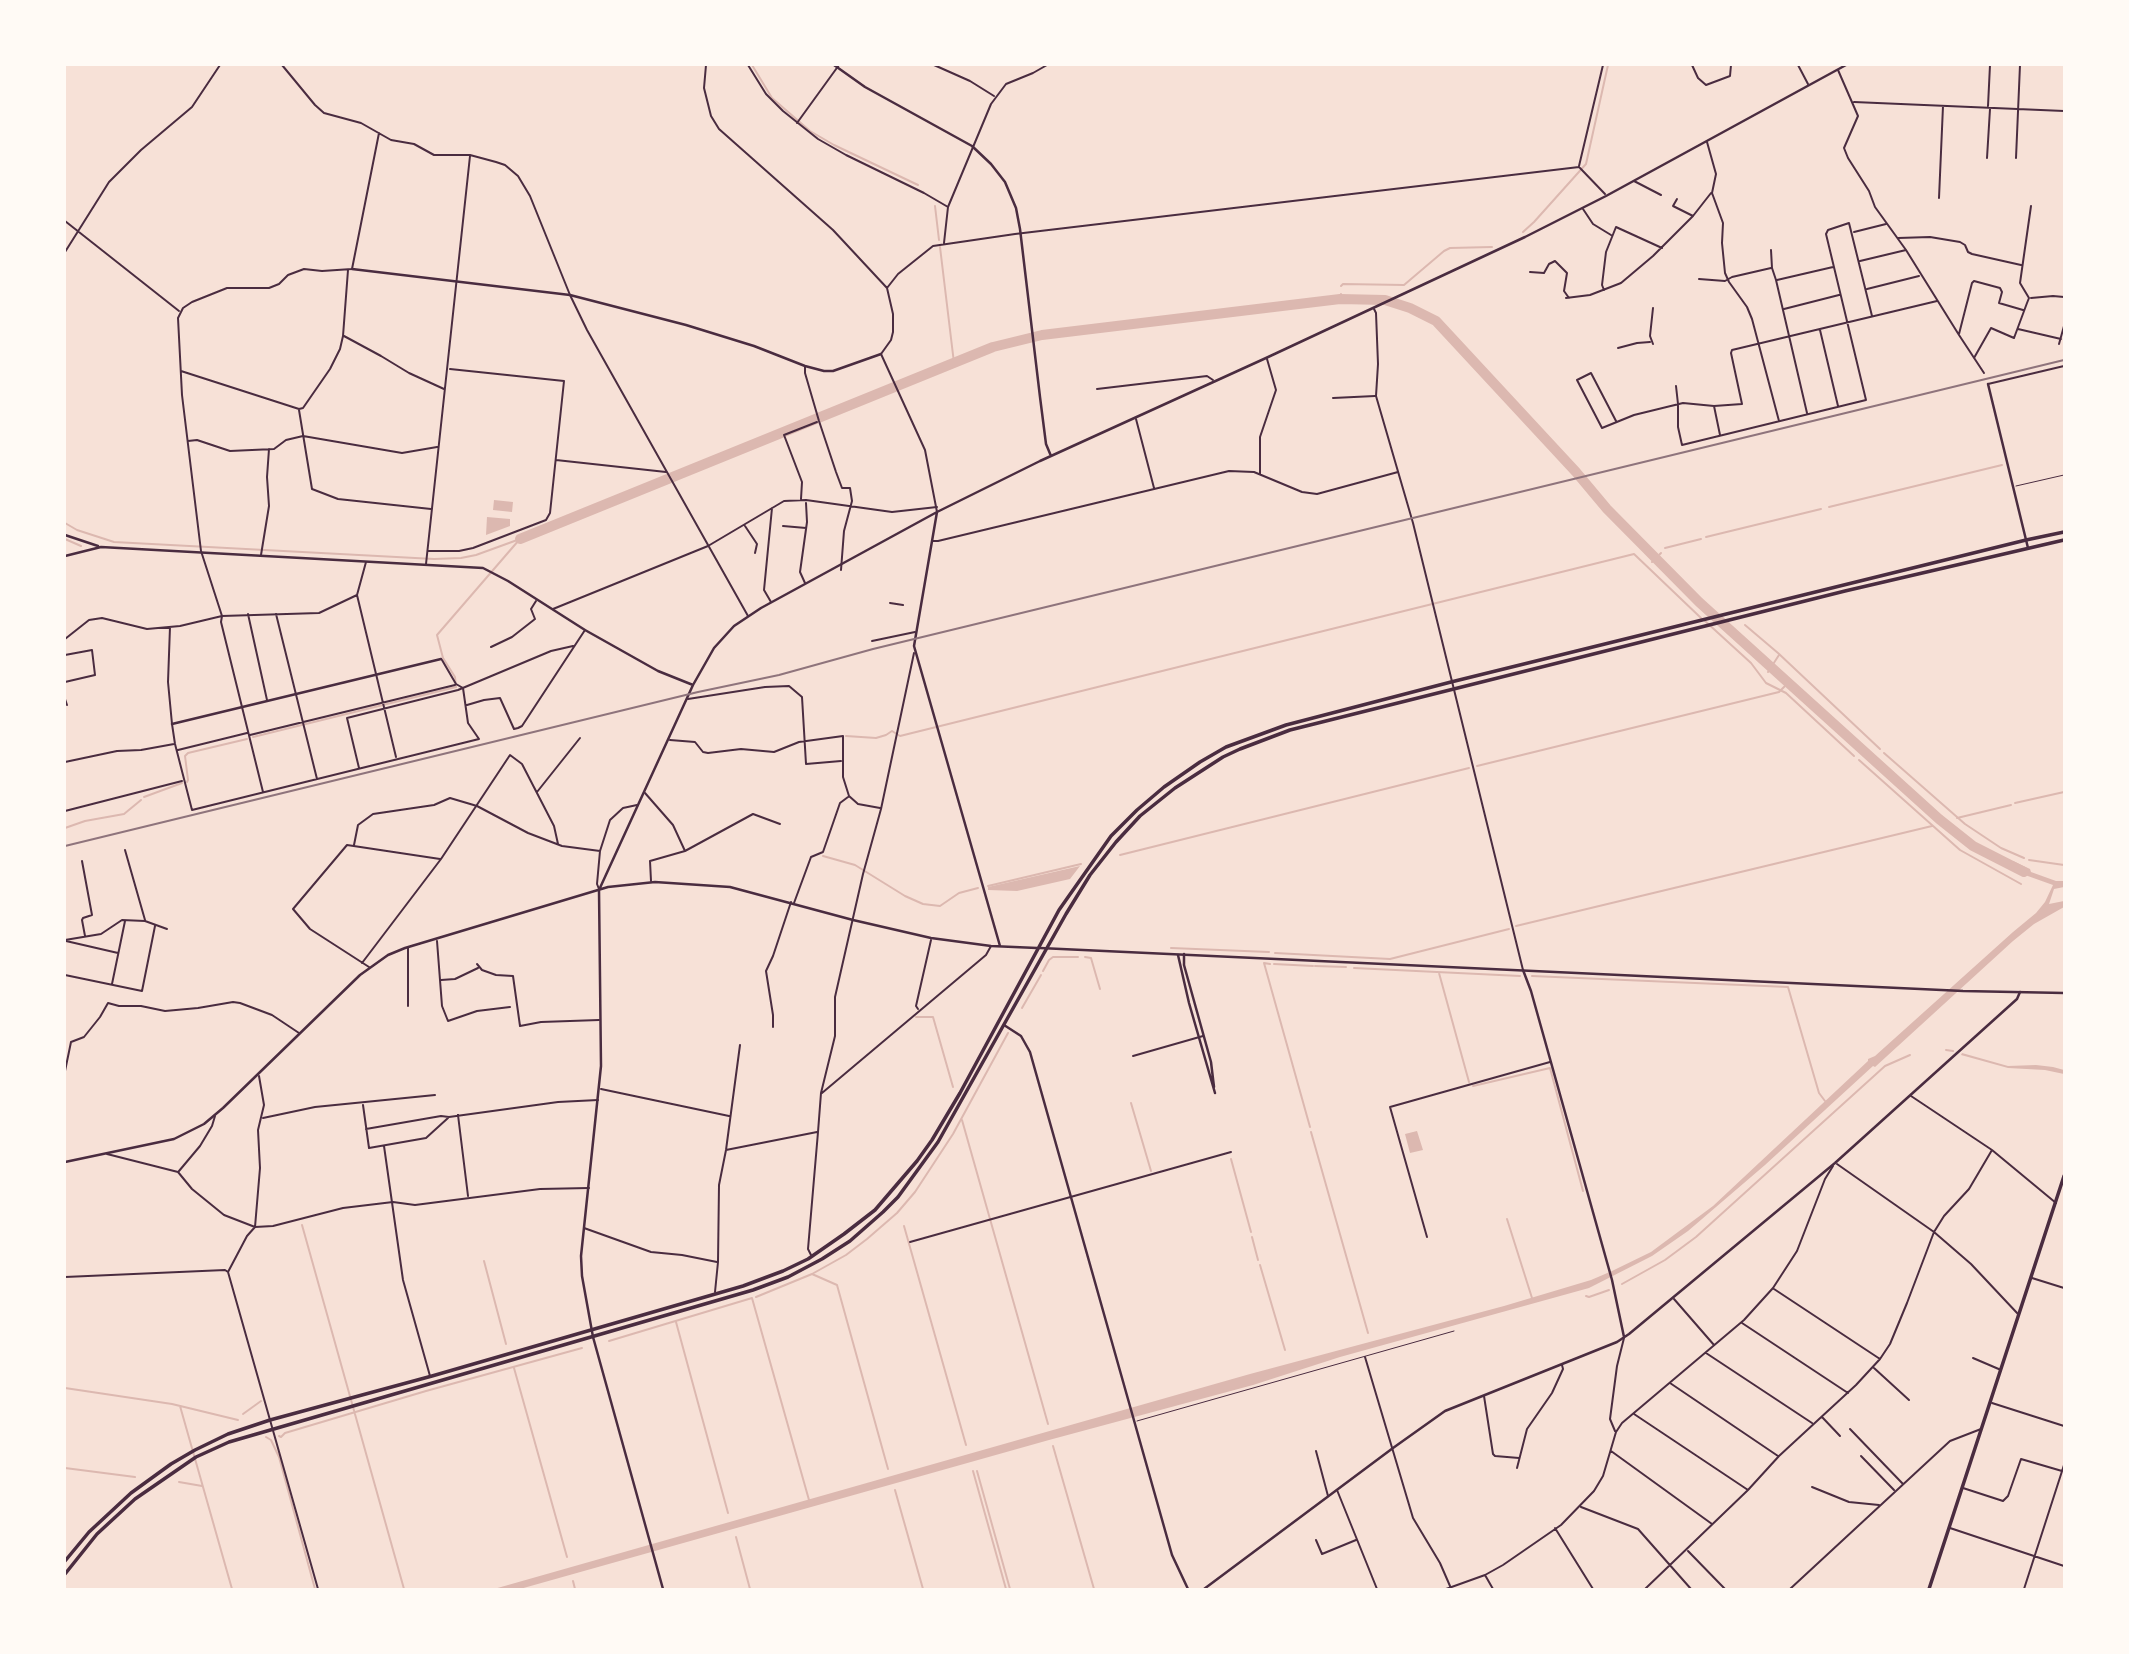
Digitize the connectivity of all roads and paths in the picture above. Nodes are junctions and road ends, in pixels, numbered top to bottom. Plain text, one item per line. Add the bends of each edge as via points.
1 (220, 65) edge
2 (282, 65) edge
3 (706, 65) edge
4 (748, 65) edge
5 (934, 65) edge
6 (1046, 65) edge
7 (1603, 65) edge
8 (1692, 65) edge
9 (1731, 65) edge
10 (1798, 65) edge
11 (1846, 65) edge
12 (1990, 65) edge
13 (2020, 65) edge
14 (837, 66) edge
15 (1837, 69) junction
16 (1808, 85) junction
17 (995, 96) junction
18 (1853, 102) junction
19 (1943, 105) junction
20 (1989, 107) junction
21 (2018, 109) junction
22 (2064, 111) edge
23 (797, 123) junction
24 (379, 133) junction
25 (1706, 141) junction
26 (972, 146) junction
27 (470, 155) junction
28 (1987, 158) dead end
29 (2016, 158) dead end
30 (1579, 167) junction
31 (1634, 180) junction
32 (1712, 193) junction
33 (1606, 195) junction
34 (1661, 195) dead end
35 (1939, 198) dead end
36 (1677, 199) dead end
37 (2031, 206) dead end
38 (948, 207) junction
39 (1582, 208) junction
40 (1693, 216) junction
41 (65, 221) edge
42 (1887, 224) junction
43 (78, 230) junction
44 (1852, 233) junction
45 (1020, 234) junction
46 (1612, 235) junction
47 (1898, 238) junction
48 (944, 243) junction
49 (1662, 248) junction
50 (1772, 250) dead end
51 (1906, 250) junction
52 (65, 252) edge
53 (1859, 261) junction
54 (2022, 265) junction
55 (1834, 267) junction
56 (1772, 268) junction
57 (350, 269) junction
58 (1530, 272) dead end
59 (1921, 275) junction
60 (1699, 279) dead end
61 (457, 280) junction
62 (1728, 280) junction
63 (1776, 280) junction
64 (887, 288) junction
65 (1866, 289) junction
66 (1604, 290) junction
67 (570, 295) junction
68 (1840, 295) junction
69 (2064, 297) edge
70 (2029, 298) junction
71 (1937, 301) junction
72 (1374, 308) junction
73 (1653, 308) dead end
74 (1783, 309) junction
75 (2024, 310) junction
76 (180, 312) junction
77 (1872, 316) junction
78 (1847, 322) junction
79 (2064, 326) edge
80 (2017, 328) junction
81 (1820, 329) junction
82 (1959, 335) junction
83 (343, 336) junction
84 (1789, 337) junction
85 (2061, 339) junction
86 (1759, 343) junction
87 (2060, 344) dead end
88 (1618, 348) dead end
89 (881, 354) junction
90 (1266, 358) junction
91 (1974, 358) junction
92 (805, 366) junction
93 (2064, 366) edge
94 (448, 369) junction
95 (180, 370) junction
96 (1984, 373) dead end
97 (1214, 382) junction
98 (1988, 384) joint
99 (1676, 386) dead end
100 (1097, 388) dead end
101 (445, 389) junction
102 (1376, 396) junction
103 (1333, 398) dead end
104 (1678, 404) junction
105 (1714, 406) junction
106 (1838, 406) junction
107 (299, 409) junction
108 (1808, 414) junction
109 (1135, 418) junction
110 (818, 419) junction
111 (1616, 421) junction
112 (1779, 421) junction
113 (303, 436) junction
114 (1720, 436) junction
115 (187, 441) junction
116 (439, 447) junction
117 (269, 449) junction
118 (1051, 456) junction
119 (555, 460) junction
120 (1398, 471) junction
121 (668, 473) junction
122 (1259, 474) junction
123 (2064, 475) edge
124 (2013, 487) junction
125 (1154, 489) junction
126 (801, 500) junction
127 (806, 500) junction
128 (851, 507) junction
129 (772, 508) junction
130 (432, 509) junction
131 (937, 510) junction
132 (744, 524) junction
133 (783, 526) dead end
134 (806, 528) junction
135 (2064, 532) edge
136 (65, 535) edge
137 (2026, 540) junction
138 (2064, 540) edge
139 (932, 541) junction
140 (708, 546) junction
141 (101, 547) junction
142 (2028, 548) junction
143 (427, 551) junction
144 (202, 552) junction
145 (755, 553) dead end
146 (65, 556) edge
147 (261, 556) junction
148 (366, 561) junction
149 (426, 563) junction
150 (841, 564) junction
151 (841, 570) dead end
152 (805, 584) junction
153 (357, 595) junction
154 (537, 599) junction
155 (771, 603) junction
156 (890, 603) dead end
157 (903, 605) dead end
158 (552, 609) junction
159 (276, 613) junction
160 (248, 614) junction
161 (222, 615) junction
162 (749, 617) junction
163 (170, 627) junction
164 (585, 630) junction
165 (916, 632) junction
166 (65, 639) edge
167 (873, 641) dead end
168 (573, 646) junction
169 (491, 647) dead end
170 (914, 652) junction
171 (65, 654) edge
172 (441, 659) joint
173 (376, 675) junction
174 (65, 682) edge
175 (1451, 682) junction
176 (456, 684) junction
177 (693, 685) junction
178 (463, 688) junction
179 (1453, 690) junction
180 (296, 694) junction
181 (65, 699) edge
182 (687, 699) junction
183 (268, 701) junction
184 (383, 703) junction
185 (67, 705) dead end
186 (466, 705) junction
187 (242, 707) junction
188 (384, 709) junction
189 (302, 722) junction
190 (172, 724) junction
191 (248, 734) junction
192 (580, 738) dead end
193 (670, 740) junction
194 (803, 741) junction
195 (175, 744) junction
196 (177, 750) junction
197 (397, 760) junction
198 (842, 761) junction
199 (65, 762) edge
200 (359, 769) junction
201 (317, 779) junction
202 (184, 780) junction
203 (263, 792) junction
204 (537, 793) junction
205 (645, 793) junction
206 (849, 796) junction
207 (639, 805) junction
208 (477, 806) junction
209 (881, 809) junction
210 (65, 811) edge
211 (780, 824) dead end
212 (558, 844) junction
213 (354, 845) junction
214 (125, 850) dead end
215 (600, 851) junction
216 (685, 851) junction
217 (441, 859) junction
218 (82, 861) dead end
219 (652, 882) junction
220 (599, 890) junction
221 (793, 903) junction
222 (126, 919) junction
223 (853, 920) junction
224 (145, 921) junction
225 (155, 926) junction
226 (167, 929) dead end
227 (85, 937) junction
228 (932, 938) junction
229 (436, 939) junction
230 (65, 940) edge
231 (991, 946) junction
232 (1000, 946) junction
233 (408, 947) junction
234 (1037, 948) junction
235 (1047, 948) junction
236 (119, 953) junction
237 (1178, 954) junction
238 (1184, 954) junction
239 (362, 963) junction
240 (477, 964) dead end
241 (369, 967) junction
242 (479, 968) junction
243 (1523, 970) junction
244 (65, 975) edge
245 (441, 980) junction
246 (112, 985) junction
247 (2020, 992) junction
248 (2064, 993) edge
249 (408, 1006) dead end
250 (510, 1007) dead end
251 (919, 1010) junction
252 (600, 1020) junction
253 (1004, 1025) junction
254 (773, 1027) dead end
255 (300, 1033) junction
256 (1201, 1037) junction
257 (740, 1045) dead end
258 (1133, 1056) dead end
259 (1551, 1062) junction
260 (65, 1071) edge
261 (258, 1073) junction
262 (599, 1088) junction
263 (821, 1093) junction
264 (435, 1095) dead end
265 (1911, 1096) junction
266 (598, 1100) junction
267 (363, 1104) junction
268 (458, 1115) junction
269 (215, 1116) junction
270 (730, 1116) junction
271 (449, 1117) junction
272 (262, 1118) junction
273 (366, 1129) junction
274 (818, 1132) junction
275 (384, 1146) junction
276 (726, 1150) junction
277 (1992, 1150) junction
278 (1231, 1153) dead end
279 (106, 1154) junction
280 (65, 1162) edge
281 (1835, 1163) junction
282 (178, 1172) junction
283 (2064, 1176) edge
284 (589, 1188) junction
285 (1071, 1197) junction
286 (468, 1198) junction
287 (393, 1202) junction
288 (2056, 1203) junction
289 (255, 1227) junction
290 (584, 1228) junction
291 (1934, 1232) junction
292 (1427, 1237) dead end
293 (910, 1242) dead end
294 (811, 1256) junction
295 (718, 1262) junction
296 (229, 1272) junction
297 (65, 1277) edge
298 (2031, 1278) junction
299 (1773, 1288) junction
300 (2064, 1288) edge
301 (715, 1294) junction
302 (1674, 1298) junction
303 (2019, 1314) junction
304 (1741, 1322) junction
305 (591, 1329) junction
306 (1454, 1331) dead end
307 (593, 1337) junction
308 (1624, 1338) junction
309 (1714, 1345) junction
310 (1705, 1352) junction
311 (1365, 1357) junction
312 (1973, 1358) dead end
313 (1880, 1359) junction
314 (1562, 1364) junction
315 (1873, 1367) junction
316 (2001, 1370) junction
317 (430, 1377) junction
318 (1669, 1383) junction
319 (1848, 1393) junction
320 (1483, 1395) junction
321 (1909, 1400) dead end
322 (1990, 1402) junction
323 (1633, 1414) junction
324 (1821, 1417) junction
325 (270, 1420) junction
326 (1134, 1421) junction
327 (1813, 1424) junction
328 (2064, 1426) edge
329 (272, 1428) junction
330 (1850, 1429) dead end
331 (1982, 1429) junction
332 (1616, 1432) junction
333 (1840, 1436) dead end
334 (1392, 1448) junction
335 (1315, 1451) dead end
336 (1610, 1451) junction
337 (1779, 1456) junction
338 (1861, 1456) dead end
339 (1520, 1458) junction
340 (2064, 1465) edge
341 (1517, 1468) dead end
342 (2062, 1471) junction
343 (1903, 1484) junction
344 (1812, 1487) dead end
345 (1962, 1488) junction
346 (1337, 1490) junction
347 (1748, 1490) junction
348 (1894, 1491) junction
349 (1328, 1496) junction
350 (1580, 1506) junction
351 (1880, 1506) junction
352 (1713, 1525) junction
353 (1555, 1528) junction
354 (1949, 1528) junction
355 (1316, 1540) dead end
356 (1357, 1540) junction
357 (1688, 1550) junction
358 (2035, 1556) junction
359 (65, 1561) edge
360 (2064, 1566) edge
361 (1671, 1567) junction
362 (65, 1574) edge
363 (1485, 1575) junction
364 (1451, 1587) junction
365 (1648, 1588) edge
366 (317, 1589) edge
367 (663, 1589) edge
368 (1188, 1589) edge
369 (1204, 1589) edge
370 (1377, 1589) edge
371 (1446, 1589) edge
372 (1493, 1589) edge
373 (1593, 1589) edge
374 (1691, 1589) edge
375 (1725, 1589) edge
376 (1790, 1589) edge
377 (1929, 1589) edge
378 (2024, 1589) edge

1 - 43 street via 192,107 109,182
2 - 24 street via 324,113
3 - 64 street via 704,88 719,129 833,230
4 - 23 street via 766,94
5 - 17 street
6 - 17 street via 1006,83
7 - 30 street
8 - 9 street via 1706,85 1730,76
10 - 16 street
11 - 15 street
12 - 20 street
13 - 21 street
14 - 23 street
14 - 26 street
15 - 16 street
15 - 18 street
16 - 25 street
17 - 26 street
18 - 19 street
18 - 42 street via 1858,118 1845,151
19 - 20 street
19 - 35 street
20 - 21 street
20 - 28 street
21 - 22 street
21 - 29 street
23 - 38 street via 846,155
24 - 27 street via 434,155
24 - 57 street
25 - 31 street
25 - 32 street via 1716,174
26 - 38 street
26 - 45 street via 1004,182 1016,208
27 - 61 street
27 - 67 street via 505,165 518,176
30 - 33 street
30 - 45 street
31 - 33 street
31 - 34 street
32 - 40 street
32 - 62 street via 1723,223 1721,243
33 - 39 street
36 - 40 street via 1673,206
37 - 54 street
38 - 48 street
39 - 46 street via 1593,225
39 - 72 street
40 - 49 street
41 - 43 street
42 - 44 street
42 - 47 street
43 - 52 street
43 - 76 street
44 - 53 street
44 - 55 street via 1849,223 1827,231
45 - 48 street
45 - 118 street
46 - 49 street via 1616,226
46 - 66 street
47 - 51 street
47 - 54 street via 1960,242 1972,254
48 - 64 street via 926,251
49 - 66 street via 1621,283
50 - 56 street
51 - 53 street
51 - 59 street
53 - 65 street
54 - 70 street via 2020,283
55 - 63 street
55 - 68 street
56 - 62 street
56 - 63 street
57 - 61 street
57 - 76 street via 304,269 269,288 227,288
57 - 83 street
58 - 66 street via 1544,273 1555,261 1567,273 1564,291 1568,298
59 - 65 street
59 - 71 street
60 - 62 street
61 - 67 street
61 - 94 street
62 - 86 street via 1749,312
63 - 74 street
64 - 89 street via 893,332
65 - 77 street
67 - 92 street via 686,325
67 - 121 street
68 - 74 street
68 - 78 street
69 - 70 street
70 - 75 street
71 - 77 street
71 - 82 street
72 - 90 street
72 - 102 street
73 - 88 street via 1652,343
74 - 84 street
75 - 80 street
75 - 82 street via 1999,303 2000,288 1974,281
76 - 95 street
77 - 78 street
78 - 81 street
78 - 106 street via 1866,400
79 - 85 street
80 - 85 street
80 - 91 street via 2014,338 1991,328
81 - 84 street
81 - 106 street
82 - 91 street
83 - 101 street
83 - 107 street via 330,369 307,405
84 - 86 street
84 - 108 street
85 - 87 street
86 - 105 street via 1731,351 1742,404
86 - 112 street
89 - 92 street via 833,371
89 - 131 street via 925,450
90 - 97 street
90 - 122 street via 1276,390 1260,437
91 - 96 street
92 - 110 street
93 - 98 street
94 - 101 street
94 - 119 street via 564,380
95 - 107 street
95 - 115 street
97 - 100 street via 1207,376
97 - 109 street
98 - 124 street
99 - 104 street
101 - 116 street
102 - 103 street
102 - 120 street
104 - 105 street
104 - 111 street
104 - 114 street via 1682,445
105 - 114 street
106 - 108 street
107 - 113 street
108 - 112 street
109 - 118 street
109 - 125 street
110 - 126 street via 784,435 802,482
110 - 128 street via 842,488 850,488
111 - 111 street via 1591,373 1577,380 1602,428
112 - 114 street
113 - 116 street via 402,453
113 - 117 street
113 - 130 street via 313,489 338,499
115 - 117 street via 197,440 224,451
115 - 144 street
116 - 130 street
117 - 147 street via 270,506
118 - 131 street
119 - 121 street
119 - 143 street via 546,520 473,548
120 - 122 street via 1317,494
120 - 175 street
121 - 140 street
122 - 125 street via 1236,470
123 - 124 lane
124 - 137 street
125 - 139 street
126 - 127 street
126 - 129 street via 784,501
127 - 128 street
127 - 134 street
128 - 131 street via 891,512
128 - 150 street
129 - 132 street
129 - 155 street via 764,590
130 - 143 street
131 - 139 street
131 - 150 street
132 - 140 street
132 - 145 street via 757,544
133 - 134 street
134 - 152 street via 800,572
135 - 137 main road
136 - 141 street
137 - 142 street
137 - 175 main road
138 - 142 main road
139 - 165 street
140 - 158 street
140 - 162 street
141 - 144 street
141 - 146 street
142 - 179 main road
143 - 149 street
144 - 147 street
144 - 161 street
147 - 148 street
148 - 149 street
148 - 153 street
149 - 154 street via 483,568
150 - 151 street
150 - 152 street
152 - 155 street
153 - 159 street via 319,612
153 - 173 street
154 - 158 street
154 - 169 street via 531,609 535,619
155 - 162 street
156 - 157 street
158 - 164 street
159 - 160 street
159 - 180 street
160 - 161 street
160 - 183 street
161 - 163 street
161 - 187 street
162 - 177 street via 714,648
163 - 166 street via 148,629 102,618 89,620
163 - 190 street
164 - 168 street
164 - 177 street
165 - 167 street
165 - 170 street
168 - 178 street
168 - 186 street via 519,728 514,729 500,698
170 - 209 street
170 - 232 street
171 - 174 street via 92,649 94,675
172 - 173 street
172 - 176 street
173 - 180 street
173 - 184 street
175 - 179 street
175 - 234 main road via 1275,729 1200,762 1164,787 1111,836
176 - 178 street
176 - 184 street
177 - 182 street
178 - 186 street
178 - 188 street
179 - 235 main road via 1290,730 1240,748 1201,770 1140,816 1116,842 1085,883
179 - 243 street
180 - 183 street
180 - 189 street
181 - 185 street
182 - 193 street
182 - 194 street via 789,686 802,697
183 - 187 street
184 - 188 street
184 - 189 street
186 - 197 street via 468,723 479,739
187 - 190 street
187 - 191 street
188 - 197 street
188 - 200 street via 347,718
189 - 191 street
189 - 201 street
190 - 195 street
191 - 196 street
191 - 203 street
192 - 204 street
193 - 194 street via 695,742 703,752 774,752
193 - 205 street
194 - 198 street via 807,765
194 - 198 street via 843,736
195 - 196 street
195 - 199 street
196 - 202 street
197 - 200 street
198 - 206 street
200 - 201 street
201 - 203 street
202 - 203 street via 192,810
202 - 210 street
204 - 208 street via 522,764 510,755
204 - 212 street
205 - 207 street
205 - 216 street via 673,825
206 - 209 street via 858,804
206 - 221 street via 840,803 823,852 811,857
207 - 215 street via 623,808 610,820
207 - 220 street
208 - 212 street
208 - 213 street via 450,798 434,805 377,812 358,825
208 - 217 street
209 - 223 street
211 - 216 street via 753,814
212 - 215 street
213 - 217 street
213 - 239 street via 347,845 293,909 310,929
214 - 224 street
215 - 220 street
216 - 219 street via 650,861
217 - 239 street
218 - 227 street via 92,915 82,920
219 - 220 street
219 - 221 street via 730,887
220 - 229 street
220 - 252 street
221 - 223 street
221 - 254 street via 766,971
222 - 224 street
222 - 227 street via 101,934
222 - 236 street
223 - 228 street
223 - 263 street via 835,997 834,1038
224 - 225 street
225 - 226 street
225 - 246 street via 142,991
227 - 230 street
228 - 231 street
228 - 251 street via 916,1006
229 - 233 street
229 - 245 street
230 - 236 street
231 - 232 street
231 - 251 street
232 - 234 street
233 - 241 street
233 - 249 street
234 - 235 street
234 - 294 main road via 917,1161 875,1210
235 - 237 street
235 - 253 main road
236 - 246 street
237 - 238 street
237 - 256 street
238 - 243 street
238 - 256 street
239 - 241 street
240 - 242 street
241 - 255 street
242 - 245 street
242 - 252 street via 513,976 520,1026
243 - 247 street
243 - 259 street
244 - 246 street
245 - 250 street via 448,1021
247 - 248 street
247 - 265 street
251 - 263 street
252 - 262 street
253 - 285 street via 1023,1038 1030,1052
253 - 307 main road via 912,1179 850,1241 788,1277
255 - 260 street via 272,1015 240,1003 165,1011 108,1003 84,1037 71,1042
255 - 261 street
256 - 256 street via 1211,1062 1215,1093
256 - 258 street
257 - 270 street
259 - 292 street via 1390,1107
259 - 308 street
261 - 269 street
261 - 272 street
262 - 266 street
262 - 270 street
263 - 274 street
264 - 267 street
265 - 277 street
265 - 281 street
266 - 268 street
266 - 284 street
267 - 272 street via 315,1107
267 - 273 street
268 - 271 street
268 - 286 street
269 - 279 street via 174,1139
269 - 282 street via 200,1146
270 - 276 street
271 - 273 street
271 - 275 street via 426,1138
272 - 289 street
273 - 275 street via 369,1148
274 - 276 street
274 - 294 street
275 - 287 street
276 - 295 street via 719,1185
277 - 288 street
277 - 291 street via 1969,1189
278 - 285 street
279 - 280 street
279 - 282 street
281 - 291 street
281 - 299 street via 1797,1251
281 - 302 street
282 - 289 street via 224,1215
283 - 288 main road
284 - 286 street
284 - 290 street
285 - 293 street
285 - 326 street
286 - 287 street via 415,1205
287 - 289 street
287 - 317 street via 403,1280
288 - 298 main road
289 - 296 street
290 - 295 street via 651,1252
290 - 305 street via 582,1276
291 - 303 street
291 - 313 street via 1899,1324
294 - 301 main road via 783,1271
295 - 301 street
296 - 297 street
296 - 325 street
298 - 300 street
298 - 303 main road
299 - 304 street
299 - 313 street
301 - 305 main road
302 - 308 street
302 - 309 street
303 - 316 main road
304 - 309 street
304 - 319 street
305 - 307 street
305 - 317 main road
306 - 311 lane
307 - 329 main road
307 - 367 street
308 - 314 street
308 - 332 street via 1610,1419
309 - 310 street
310 - 318 street
310 - 327 street
311 - 326 lane
311 - 334 street
312 - 316 street
313 - 315 street
314 - 320 street
314 - 339 street via 1557,1385 1527,1429
315 - 319 street
315 - 321 street
316 - 322 main road
317 - 325 main road
318 - 323 street
318 - 337 street
319 - 324 street
320 - 334 street via 1445,1411
320 - 339 street via 1493,1454
322 - 328 street
322 - 331 main road
323 - 332 street
323 - 347 street
324 - 327 street
324 - 333 street
325 - 329 street
325 - 359 main road via 228,1434 161,1471 108,1513
326 - 368 street via 1174,1561
327 - 337 street
329 - 362 main road via 197,1457 155,1483 97,1534
329 - 366 street
330 - 343 street
331 - 343 street via 1950,1440
331 - 345 main road
332 - 336 street
334 - 346 street
334 - 364 street via 1413,1518
335 - 349 street
336 - 350 street via 1599,1485
336 - 352 street
337 - 347 street
338 - 348 street
339 - 341 street
340 - 342 street
342 - 345 street via 2021,1459 2003,1501
342 - 358 street
343 - 348 street
344 - 351 street via 1849,1502
345 - 354 main road
346 - 349 street
346 - 356 street
347 - 352 street
348 - 351 street
349 - 369 street
350 - 353 street
350 - 361 street via 1638,1529
351 - 376 street
352 - 357 street
353 - 363 street
353 - 373 street
354 - 358 street
354 - 377 main road
355 - 356 street via 1322,1554
356 - 370 street
357 - 361 street
357 - 375 street
358 - 360 street
358 - 378 street
361 - 365 street
361 - 374 street
363 - 364 street
363 - 372 street
364 - 371 street

